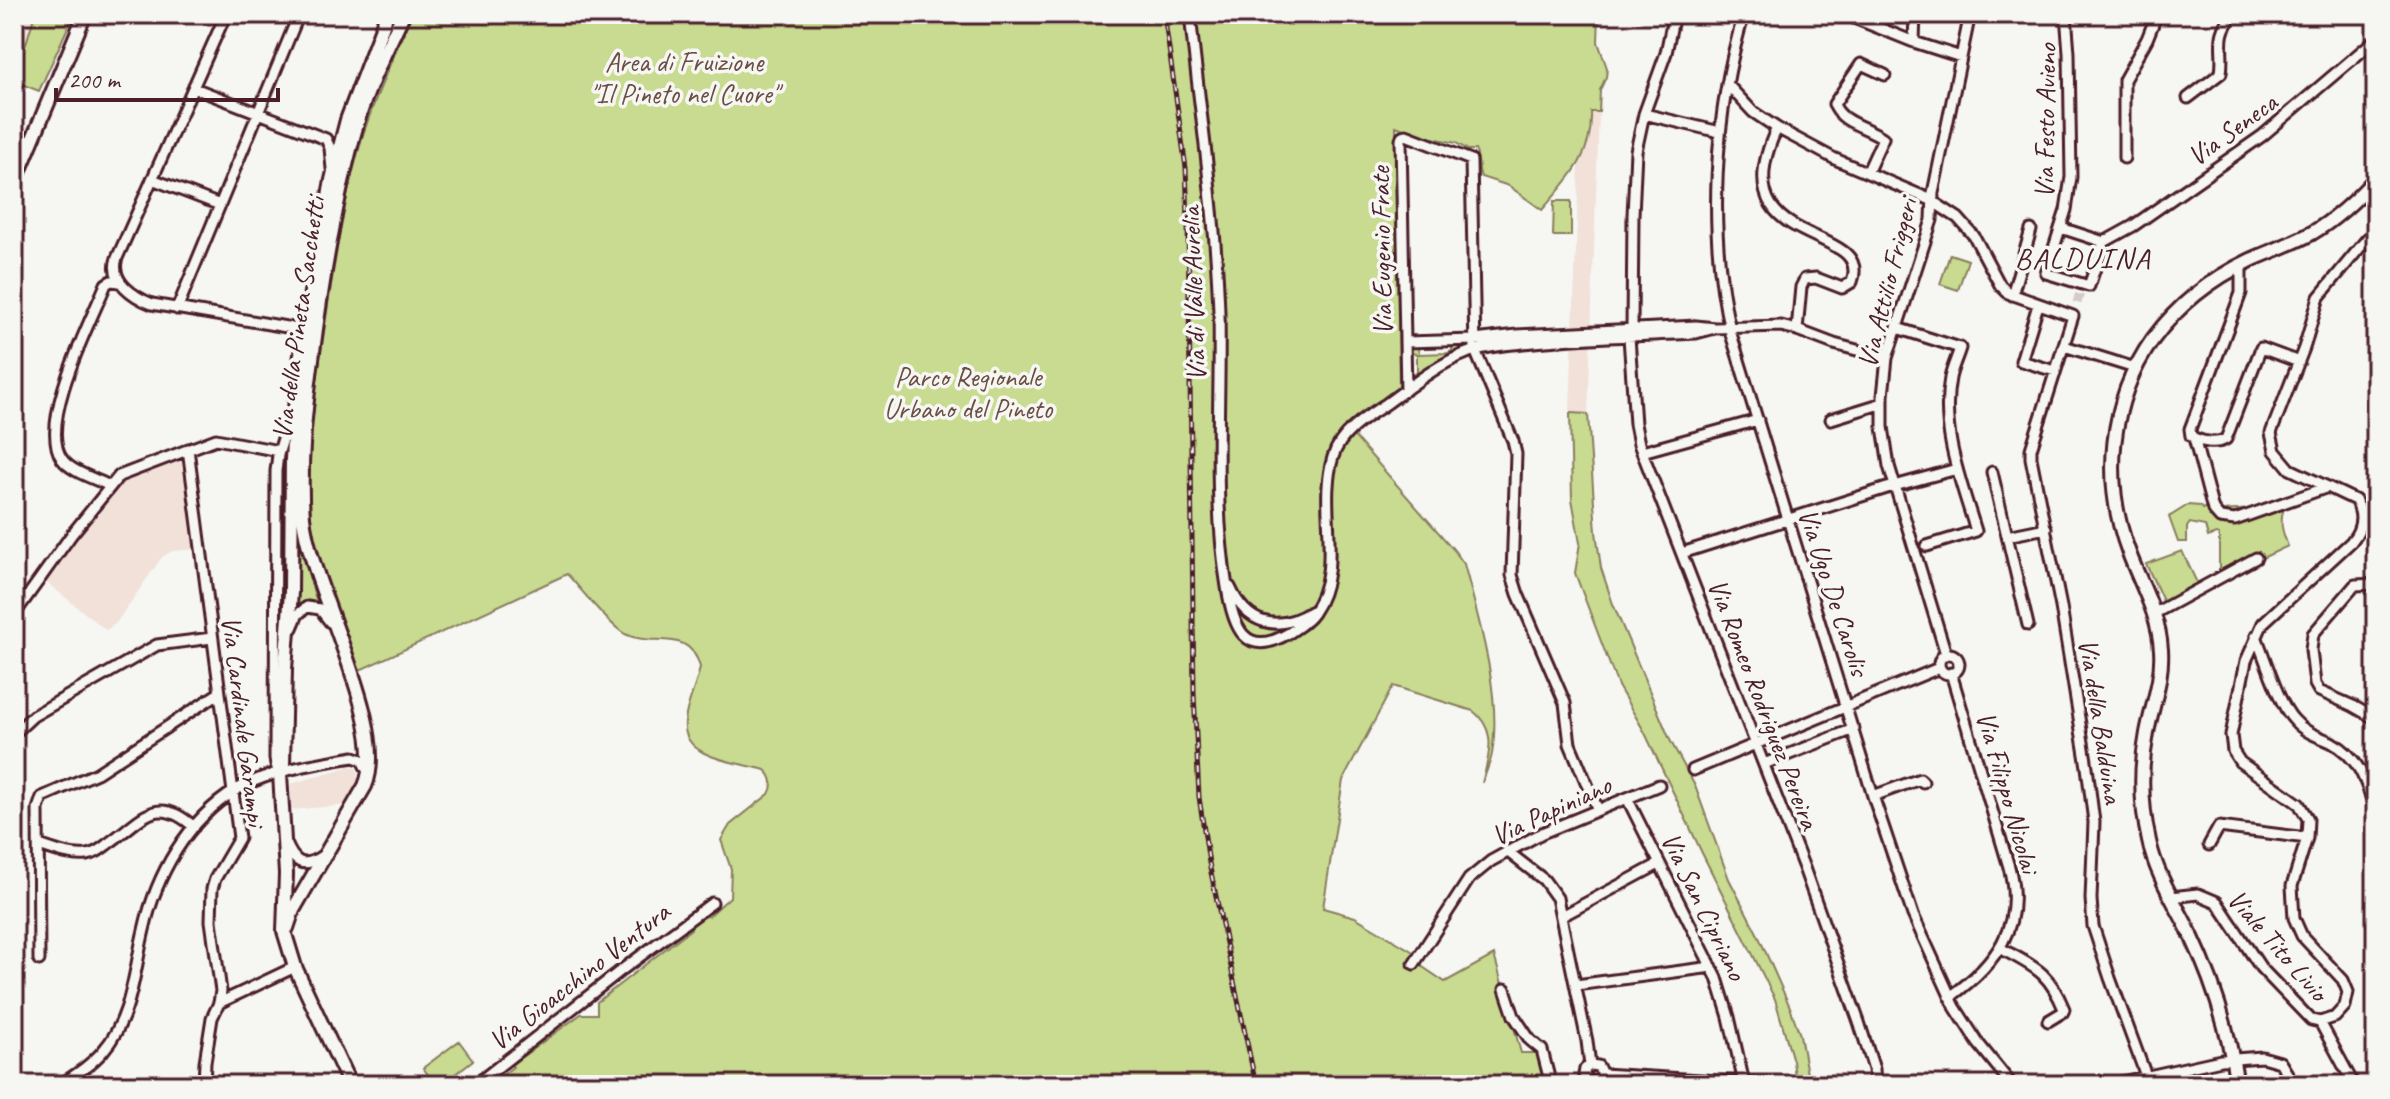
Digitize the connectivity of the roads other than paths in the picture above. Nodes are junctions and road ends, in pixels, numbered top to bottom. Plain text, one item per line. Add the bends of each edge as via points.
1 (85, 14) edge
2 (226, 14) edge
3 (299, 14) edge
4 (378, 14) edge
5 (387, 14) edge
6 (403, 14) edge
7 (1190, 14) edge
8 (1674, 14) edge
9 (1744, 14) edge
10 (1844, 14) edge
11 (1915, 14) edge
12 (1970, 14) edge
13 (2066, 14) edge
14 (2157, 14) edge
15 (2234, 14) edge
16 (377, 39) junction
17 (2376, 39) edge
18 (1914, 42) junction
19 (1961, 57) junction
20 (1885, 75) dead end
21 (1727, 84) junction
22 (194, 88) junction
23 (2188, 98) dead end
24 (258, 114) junction
25 (1644, 114) junction
26 (347, 120) junction
27 (1777, 128) junction
28 (1720, 132) junction
29 (326, 139) junction
30 (2124, 158) dead end
31 (1867, 173) junction
32 (2376, 178) edge
33 (152, 179) junction
34 (332, 180) junction
35 (14, 184) edge
36 (1933, 202) junction
37 (220, 205) junction
38 (2061, 228) junction
39 (2376, 228) edge
40 (2031, 230) dead end
41 (2104, 242) junction
42 (2236, 268) junction
43 (120, 282) junction
44 (2012, 295) junction
45 (2077, 303) tunnel mouth
46 (2038, 305) junction
47 (177, 309) junction
48 (2073, 316) junction
49 (1729, 327) junction
50 (1897, 328) junction
51 (304, 330) junction
52 (1797, 330) junction
53 (1630, 333) junction
54 (1576, 336) junction
55 (1406, 342) junction
56 (1475, 345) junction
57 (2064, 346) junction
58 (1887, 358) junction
59 (2299, 362) junction
60 (2135, 368) junction
61 (2055, 371) junction
62 (1406, 390) junction
63 (296, 395) junction
64 (1883, 403) junction
65 (1831, 419) dead end
66 (1758, 420) junction
67 (2194, 438) junction
68 (188, 449) junction
69 (279, 451) junction
70 (1642, 452) junction
71 (1957, 469) junction
72 (1992, 472) dead end
73 (110, 486) junction
74 (1895, 486) junction
75 (2328, 487) junction
76 (1788, 519) junction
77 (2046, 528) junction
78 (2007, 536) junction
79 (1927, 546) dead end
80 (1682, 553) junction
81 (2256, 558) dead end
82 (1224, 573) junction
83 (2376, 584) edge
84 (276, 602) junction
85 (1319, 604) junction
86 (2155, 613) junction
87 (14, 615) edge
88 (2028, 625) dead end
89 (337, 635) junction
90 (2256, 636) junction
91 (288, 637) junction
92 (212, 638) junction
93 (1946, 654) junction
94 (1939, 668) junction
95 (285, 669) junction
96 (1951, 673) junction
97 (219, 693) junction
98 (1847, 706) junction
99 (2376, 719) edge
100 (1854, 729) junction
101 (18, 730) dead end
102 (1756, 744) junction
103 (1764, 764) junction
104 (1693, 770) dead end
105 (280, 774) junction
106 (369, 775) junction
107 (1923, 782) dead end
108 (1659, 785) dead end
109 (233, 792) junction
110 (1873, 796) junction
111 (1627, 798) junction
112 (1598, 810) junction
113 (2376, 813) edge
114 (194, 827) junction
115 (284, 836) junction
116 (2307, 838) junction
117 (39, 845) junction
118 (2209, 845) dead end
119 (1507, 851) junction
120 (326, 853) junction
121 (1659, 864) junction
122 (2171, 897) junction
123 (712, 903) dead end
124 (1562, 916) junction
125 (286, 935) junction
126 (2000, 948) junction
127 (39, 960) dead end
128 (1414, 964) dead end
129 (295, 967) junction
130 (1712, 967) junction
131 (1576, 985) junction
132 (1505, 989) dead end
133 (1950, 997) junction
134 (219, 1003) junction
135 (2048, 1021) dead end
136 (2320, 1022) junction
137 (2233, 1059) junction
138 (1590, 1065) junction
139 (1602, 1074) junction
140 (2152, 1078) edge
141 (1676, 1082) edge
142 (1588, 1083) edge
143 (1744, 1083) junction
144 (60, 1085) edge
145 (204, 1085) edge
146 (350, 1085) edge
147 (475, 1085) edge
148 (1551, 1085) edge
149 (1783, 1085) edge
150 (1875, 1085) edge
151 (2012, 1085) edge
152 (2108, 1085) edge
153 (2237, 1085) edge
154 (2290, 1085) edge
155 (2354, 1085) edge

1 - 35 main road
2 - 22 street
3 - 24 street
4 - 16 street
5 - 16 main road, Via della Pineta Sacchetti
6 - 89 main road, Via della Pineta Sacchetti via 373,78 350,151 307,399 304,527
7 - 82 street, Via di Valle Aurelia via 1213,203
8 - 25 street, Via Romeo Rodriguez Pereira
9 - 21 street
10 - 18 street
11 - 18 street
12 - 19 street, Via Attilio Friggeri
13 - 38 street, Via Festo Avieno via 2071,172
14 - 30 street via 2124,80
15 - 23 street via 2222,33 2221,73
16 - 26 main road, Via della Pineta Sacchetti
17 - 41 street, Via Seneca via 2262,136
18 - 19 street
19 - 36 street, Via Attilio Friggeri
20 - 31 street via 1861,64 1834,104 1841,116 1883,138
21 - 27 street
21 - 28 street, Via Ugo De Carolis
22 - 24 street
22 - 33 street
24 - 29 street
24 - 37 street
25 - 28 street
25 - 53 street, Via Romeo Rodriguez Pereira via 1634,171
26 - 29 street
26 - 34 main road, Via della Pineta Sacchetti
27 - 31 street
27 - 52 street via 1764,163 1770,206 1781,219 1840,248 1855,271 1852,282 1842,288 1805,279
28 - 49 street, Via Ugo De Carolis via 1718,225
29 - 34 street
31 - 36 street
32 - 42 main road via 2329,222
33 - 37 street
33 - 43 street via 115,263
34 - 51 main road, Via della Pineta Sacchetti
36 - 44 street via 1970,231 2001,287
36 - 50 street, Via Attilio Friggeri
37 - 47 street
38 - 41 street
38 - 41 street, Via Festo Avieno via 2046,273 2082,287 2089,286
39 - 59 street via 2319,297
40 - 44 street
42 - 60 main road via 2180,309
42 - 67 street via 2241,293 2190,429
43 - 47 street via 136,297
43 - 73 street via 106,284 63,388 56,420 64,462
44 - 46 street
45 - 48 street, Via della Balduina
46 - 48 street
46 - 61 street via 2021,361
47 - 51 street
48 - 57 street, Via della Balduina
49 - 52 street
49 - 53 street
49 - 66 street, Via Ugo De Carolis
50 - 58 street, Via Attilio Friggeri
50 - 71 street via 1960,348 1947,401
51 - 63 main road, Via della Pineta Sacchetti
52 - 58 street
53 - 54 street
53 - 70 street, Via Romeo Rodriguez Pereira
54 - 56 street
54 - 56 street via 1517,335
55 - 56 street
55 - 56 street, Via Eugenio Frate via 1401,138 1410,136 1471,160
55 - 62 street, Via Eugenio Frate
56 - 62 street
56 - 112 street via 1516,454 1512,575 1565,703 1570,744
57 - 60 street
57 - 61 street, Via della Balduina
58 - 64 street, Via Attilio Friggeri
59 - 67 street via 2261,348 2226,439
59 - 75 street via 2272,429 2273,447 2294,472
60 - 86 main road via 2116,421 2114,479 2123,536
61 - 77 street, Via della Balduina via 2030,453
62 - 85 street via 1346,435 1334,455 1328,578
63 - 69 street, Via della Pineta Sacchetti
63 - 91 main road, Via della Pineta Sacchetti
64 - 65 street
64 - 74 street, Via Attilio Friggeri via 1886,452
66 - 70 street
66 - 76 street, Via Ugo De Carolis
67 - 75 street via 2213,510 2222,519 2235,520
68 - 69 street via 216,439
68 - 73 street via 121,475
68 - 92 street, Via Cardinale Garampi
69 - 84 street, Via della Pineta Sacchetti
70 - 80 street, Via Romeo Rodriguez Pereira
71 - 74 street
71 - 79 street via 1976,531
72 - 78 street
73 - 87 street
74 - 76 street
74 - 93 street, Via Attilio Friggeri
75 - 90 street via 2357,502 2357,533 2270,615
76 - 80 street
76 - 98 street, Via Ugo De Carolis
77 - 78 street
77 - 140 street, Via della Balduina via 2093,808 2093,926
78 - 88 street
80 - 102 street, Via Romeo Rodriguez Pereira
81 - 86 street
82 - 85 street, Via di Valle Aurelia via 1242,606 1259,622 1296,619
82 - 85 street, Via di Valle Aurelia via 1230,608 1249,641 1280,638 1304,623
83 - 99 street via 2355,585 2313,634 2311,650 2319,691
84 - 95 street
84 - 105 street, Via della Pineta Sacchetti via 275,758
86 - 122 main road via 2161,661 2146,741 2143,795 2151,851
89 - 91 street, Via della Pineta Sacchetti via 324,613 309,606 297,615
89 - 106 main road, Via della Pineta Sacchetti via 362,703
90 - 113 street via 2288,713 2304,730 2356,762
90 - 116 street via 2241,683 2232,746 2245,767 2301,806 2309,823
91 - 95 main road, Via della Pineta Sacchetti
92 - 97 street, Via Cardinale Garampi
92 - 101 street via 157,645 33,716
93 - 94 street
93 - 96 street via 1958,661
94 - 96 street
94 - 98 street
95 - 105 main road, Via della Pineta Sacchetti
96 - 126 street, Via Filippo Nicolai via 2011,873 2011,918
97 - 109 street, Via Cardinale Garampi
97 - 117 street via 97,773 42,797
98 - 100 street, Via Ugo De Carolis
98 - 102 street
100 - 103 street
100 - 110 street, Via Ugo De Carolis
102 - 103 street, Via Romeo Rodriguez Pereira
102 - 104 street
103 - 150 street, Via Romeo Rodriguez Pereira via 1839,963
105 - 106 street via 354,757 362,760
105 - 109 street
105 - 115 main road
106 - 120 main road
107 - 110 street
108 - 111 street, Via Papiniano
109 - 114 street
109 - 134 street, Via Cardinale Garampi via 239,840 211,893
110 - 133 street, Via Ugo De Carolis via 1913,915
111 - 112 street, Via Papiniano
111 - 121 street, Via San Cipriano
112 - 119 street, Via Papiniano
114 - 117 street via 165,809 139,820 95,853 76,855
114 - 144 street via 157,888 118,1028 99,1055
115 - 120 street via 293,858 301,863
115 - 125 main road
116 - 118 street via 2219,827
116 - 136 street, Viale Tito Livio via 2292,882 2294,918 2302,936 2348,992 2339,1014
117 - 127 street
119 - 124 street via 1551,887
119 - 128 street, Via Papiniano via 1469,879
120 - 125 main road via 293,910
121 - 124 street
121 - 130 street, Via San Cipriano
122 - 136 street, Viale Tito Livio via 2198,894 2217,902 2261,968 2308,1018
122 - 137 main road via 2217,996
123 - 147 street, Via Gioacchino Ventura
124 - 131 street
125 - 129 main road
126 - 133 street, Via Filippo Nicolai via 1980,974
126 - 135 street via 2047,978 2064,1009
129 - 134 street
129 - 146 main road
130 - 131 street
130 - 143 street, Via San Cipriano
131 - 138 street
132 - 148 street via 1514,1016 1542,1050
133 - 151 street, Via Ugo De Carolis
134 - 145 street, Via Cardinale Garampi via 212,1018
136 - 155 street
137 - 140 street
137 - 153 main road
137 - 154 street via 2276,1059
138 - 139 street
138 - 142 street via 1584,1075
139 - 141 street
139 - 142 street
140 - 152 street
141 - 143 street
143 - 149 street

